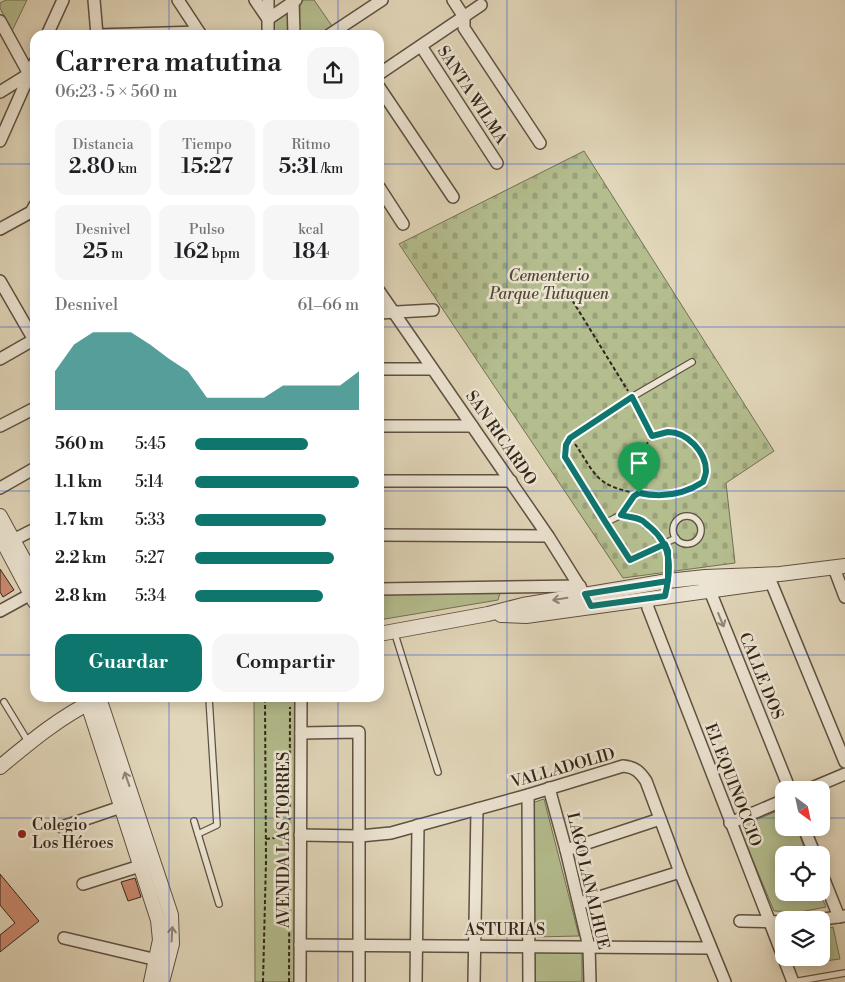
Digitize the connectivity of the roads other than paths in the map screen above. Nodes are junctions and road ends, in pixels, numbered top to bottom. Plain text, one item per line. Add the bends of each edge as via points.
1 (62, 0) edge
2 (94, 0) edge
3 (178, 0) edge
4 (254, 0) edge
5 (268, 0) edge
6 (382, 0) edge
7 (453, 0) edge
8 (294, 1) edge
9 (480, 5) dead end
10 (464, 17) junction
11 (268, 18) junction
12 (0, 21) edge
13 (49, 30) edge
14 (96, 30) edge
15 (198, 30) edge
16 (268, 30) edge
17 (294, 30) edge
18 (337, 30) edge
19 (421, 46) junction
20 (384, 71) edge
21 (30, 74) junction
22 (0, 92) edge
23 (384, 94) edge
24 (0, 141) edge
25 (540, 143) dead end
26 (497, 163) dead end
27 (384, 194) edge
28 (453, 197) dead end
29 (30, 214) edge
30 (404, 224) dead end
31 (0, 229) edge
32 (0, 281) edge
33 (384, 298) edge
34 (433, 310) dead end
35 (384, 312) edge
36 (393, 312) junction
37 (30, 332) edge
38 (30, 341) edge
39 (0, 358) edge
40 (692, 362) dead end
41 (432, 368) junction
42 (384, 369) edge
43 (30, 411) edge
44 (0, 426) edge
45 (384, 426) edge
46 (472, 426) junction
47 (30, 471) edge
48 (384, 481) edge
49 (511, 481) junction
50 (0, 488) edge
51 (0, 516) edge
52 (606, 523) junction
53 (30, 530) edge
54 (384, 535) edge
55 (548, 536) junction
56 (676, 538) junction
57 (4, 542) edge
58 (665, 544) junction
59 (840, 570) edge
60 (30, 574) edge
61 (698, 577) junction
62 (769, 579) junction
63 (668, 581) junction
64 (384, 589) edge
65 (710, 591) junction
66 (30, 592) edge
67 (585, 596) junction
68 (665, 596) junction
69 (845, 597) edge
70 (30, 599) edge
71 (647, 599) junction
72 (0, 611) edge
73 (394, 631) junction
74 (384, 633) edge
75 (4, 702) dead end
76 (88, 702) edge
77 (95, 702) edge
78 (95, 702) edge
79 (209, 702) edge
80 (301, 702) edge
81 (301, 733) junction
82 (29, 743) junction
83 (845, 762) edge
84 (0, 768) edge
85 (438, 772) dead end
86 (845, 774) edge
87 (786, 781) edge
88 (828, 781) edge
89 (549, 788) junction
90 (528, 795) junction
91 (775, 804) edge
92 (120, 807) junction
93 (476, 809) junction
94 (660, 819) junction
95 (194, 821) dead end
96 (730, 823) junction
97 (418, 825) junction
98 (62, 827) dead end
99 (198, 834) junction
100 (295, 836) junction
101 (360, 836) junction
102 (566, 850) junction
103 (155, 862) junction
104 (140, 866) junction
105 (680, 872) junction
106 (83, 884) dead end
107 (830, 891) edge
108 (580, 903) junction
109 (219, 904) dead end
110 (842, 916) edge
111 (740, 921) dead end
112 (769, 922) junction
113 (775, 922) edge
114 (64, 938) dead end
115 (300, 944) junction
116 (359, 945) junction
117 (416, 945) junction
118 (475, 946) junction
119 (529, 946) junction
120 (589, 947) junction
121 (710, 948) junction
122 (157, 960) junction
123 (845, 973) edge
124 (151, 982) edge
125 (162, 982) edge
126 (300, 982) edge
127 (359, 982) edge
128 (416, 982) edge
129 (474, 982) edge
130 (529, 982) edge
131 (590, 982) edge
132 (725, 982) edge
133 (793, 982) edge

1 - 13 street
2 - 14 street
3 - 15 street
4 - 11 street
5 - 11 street
6 - 18 street
7 - 10 street
8 - 11 street
8 - 17 street
9 - 10 street
10 - 19 street
10 - 25 street via 464,28
11 - 16 street
12 - 21 street
19 - 20 street
19 - 26 street, SANTA WILMA
21 - 22 street
21 - 24 street
23 - 28 street
27 - 30 street
29 - 31 street
32 - 37 street
33 - 36 street, SAN RICARDO
34 - 36 street
35 - 36 street
36 - 41 street, SAN RICARDO
38 - 39 street
40 - 52 lane via 570,438 565,450 566,460
41 - 42 street
41 - 46 street, SAN RICARDO
43 - 44 street
45 - 46 street
46 - 49 street, SAN RICARDO
47 - 50 street
48 - 49 street
49 - 55 street, SAN RICARDO
51 - 57 street
52 - 58 lane via 621,515 641,520 658,533
52 - 58 lane via 630,560
53 - 57 street
54 - 55 street
55 - 67 street, SAN RICARDO
56 - 56 lane via 683,544 694,542 700,533 698,522 689,517 680,519 674,526
56 - 58 lane
57 - 60 street
57 - 66 street
58 - 63 lane
59 - 62 street
59 - 69 street
61 - 62 street
61 - 63 street
61 - 65 street, CALLE DOS
62 - 65 street
62 - 83 street
63 - 67 street
63 - 68 street
64 - 67 street
65 - 68 street
65 -> 87 street, CALLE DOS
67 - 71 street
67 - 73 street
68 - 71 street
70 - 72 street
71 - 96 street, EL EQUINOCCIO
73 - 74 street
73 - 85 lane
75 - 82 lane
76 - 82 street
77 - 92 street
103 -> 78 street
79 - 99 lane via 217,826
80 - 81 street, AVENIDA LAS TORRES
81 - 100 street, AVENIDA LAS TORRES
81 - 101 street via 359,732
82 - 84 street
86 - 88 street
89 - 90 street, VALLADOLID
89 - 94 street, VALLADOLID via 623,766 630,767 637,770 646,782
89 - 102 street, LAGO LANALHUE
90 - 93 street, VALLADOLID
90 - 119 street
91 - 96 street
92 - 98 street
92 - 104 street
93 - 97 street, VALLADOLID
93 - 118 street
94 - 102 street
94 - 105 street, VALLADOLID
95 - 99 lane
96 - 112 street, EL EQUINOCCIO
97 - 101 street, VALLADOLID via 391,833
97 - 117 street
99 - 109 lane
100 - 101 street, VALLADOLID
100 - 115 street, AVENIDA LAS TORRES
101 - 116 street
102 - 108 street, LAGO LANALHUE
103 - 104 street
125 -> 103 street via 172,944 172,925 169,904
104 - 106 street
104 - 122 street via 160,930
105 - 108 street
105 - 121 street, VALLADOLID
107 - 110 street
108 - 120 street, LAGO LANALHUE
111 - 112 street
112 - 113 street
112 - 133 street, EL EQUINOCCIO
114 - 122 street
115 - 116 street, ASTURIAS
115 - 126 street, AVENIDA LAS TORRES
116 - 117 street, ASTURIAS
116 - 127 street
117 - 118 street, ASTURIAS
117 - 128 street
118 - 119 street, ASTURIAS
118 - 129 street
119 - 120 street, ASTURIAS
119 - 130 street
120 - 121 street, ASTURIAS
120 - 131 street, LAGO LANALHUE
121 - 132 street, VALLADOLID
122 - 124 street
123 - 133 lane

